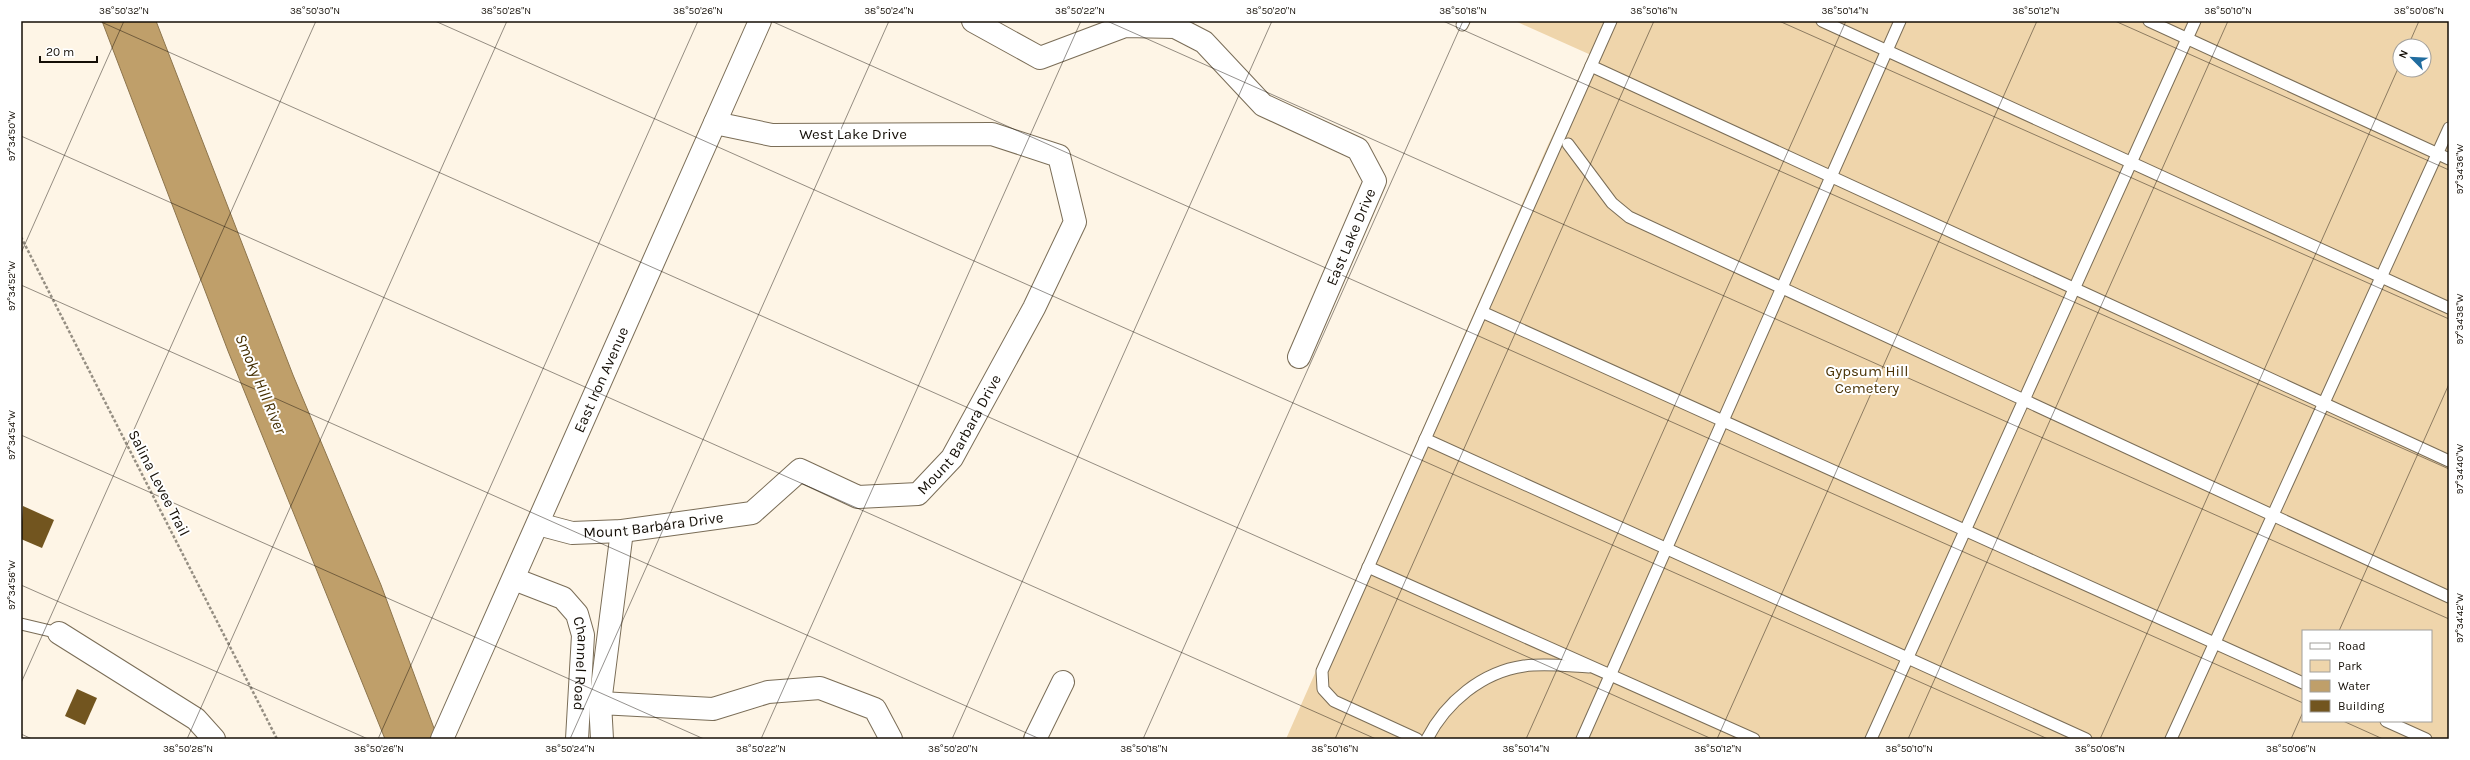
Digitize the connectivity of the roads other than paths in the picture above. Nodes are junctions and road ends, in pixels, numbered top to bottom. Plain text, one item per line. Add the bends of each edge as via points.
1 (760, 21) edge
2 (973, 21) edge
3 (1611, 21) edge
4 (1822, 21) edge
5 (1900, 21) edge
6 (2149, 21) edge
7 (2194, 21) edge
8 (2187, 38) junction
9 (1887, 51) junction
10 (1591, 66) junction
11 (715, 123) junction
12 (2449, 128) edge
13 (992, 134) joint
14 (1568, 144) dead end
15 (2437, 153) junction
16 (2449, 159) edge
17 (2131, 162) junction
18 (1832, 176) junction
19 (2381, 277) junction
20 (1782, 288) junction
21 (2074, 288) junction
22 (2449, 308) edge
23 (1482, 312) junction
24 (1299, 357) dead end
25 (2024, 401) junction
26 (2324, 403) junction
27 (1723, 421) junction
28 (1425, 440) junction
29 (2449, 460) edge
30 (2273, 516) junction
31 (538, 524) junction
32 (1965, 530) junction
33 (622, 531) junction
34 (1666, 549) junction
35 (1368, 567) junction
36 (514, 579) junction
37 (2449, 597) edge
38 (21, 624) edge
39 (59, 633) joint
40 (2215, 644) junction
41 (1907, 658) junction
42 (1594, 667) junction
43 (1611, 674) junction
44 (1063, 682) dead end
45 (2302, 683) edge
46 (600, 703) junction
47 (2388, 722) edge
48 (214, 739) edge
49 (442, 739) edge
50 (577, 739) edge
51 (602, 739) edge
52 (891, 739) edge
53 (1035, 739) edge
54 (1417, 739) edge
55 (1427, 739) edge
56 (1582, 739) edge
57 (1754, 739) edge
58 (1870, 739) edge
59 (2086, 739) edge
60 (2172, 739) edge
61 (2426, 739) edge

1 - 11 street, East Iron Avenue
2 - 24 street, East Lake Drive via 1040,58 1125,26 1175,27 1204,42 1263,105 1358,149 1375,181
3 - 10 lane
4 - 9 lane
5 - 9 lane
6 - 8 lane
7 - 8 lane
8 - 15 lane
8 - 17 lane
9 - 17 lane
9 - 18 lane
10 - 18 lane
10 - 23 lane
11 - 13 street, West Lake Drive via 772,134
11 - 31 street, East Iron Avenue
12 - 15 lane
13 - 33 street, Mount Barbara Drive via 1059,156 1075,222 1034,308 952,458 918,494 858,497 800,470 752,514
14 - 20 lane via 1612,203 1629,217
15 - 16 lane
15 - 19 lane
17 - 19 lane
17 - 21 lane
18 - 20 lane
18 - 21 lane
19 - 22 lane
19 - 26 lane
20 - 25 lane
20 - 27 lane
21 - 25 lane
21 - 26 lane
23 - 27 lane
23 - 28 lane
25 - 30 lane
25 - 32 lane
26 - 29 lane
26 - 30 lane
27 - 32 lane
27 - 34 lane
28 - 34 lane
28 - 35 lane
30 - 37 lane
30 - 40 lane
31 - 33 street, Mount Barbara Drive via 572,533
31 - 36 street, East Iron Avenue
32 - 40 lane
32 - 41 lane
33 - 46 street
34 - 41 lane
34 - 43 lane
35 - 42 lane
35 - 54 lane via 1322,671 1324,689 1334,701
36 - 49 street, East Iron Avenue
36 - 50 street, Channel Road via 564,598 577,614 583,634
38 - 39 lane
39 - 48 street via 196,719
40 - 45 lane
40 - 60 lane
41 - 58 lane
41 - 59 lane
42 - 43 lane
42 - 55 lane via 1524,666 1489,676 1456,699 1435,723
43 - 56 lane
43 - 57 lane
44 - 53 street
46 - 51 street
46 - 52 street via 713,709 768,692 820,688 875,710
47 - 61 lane

